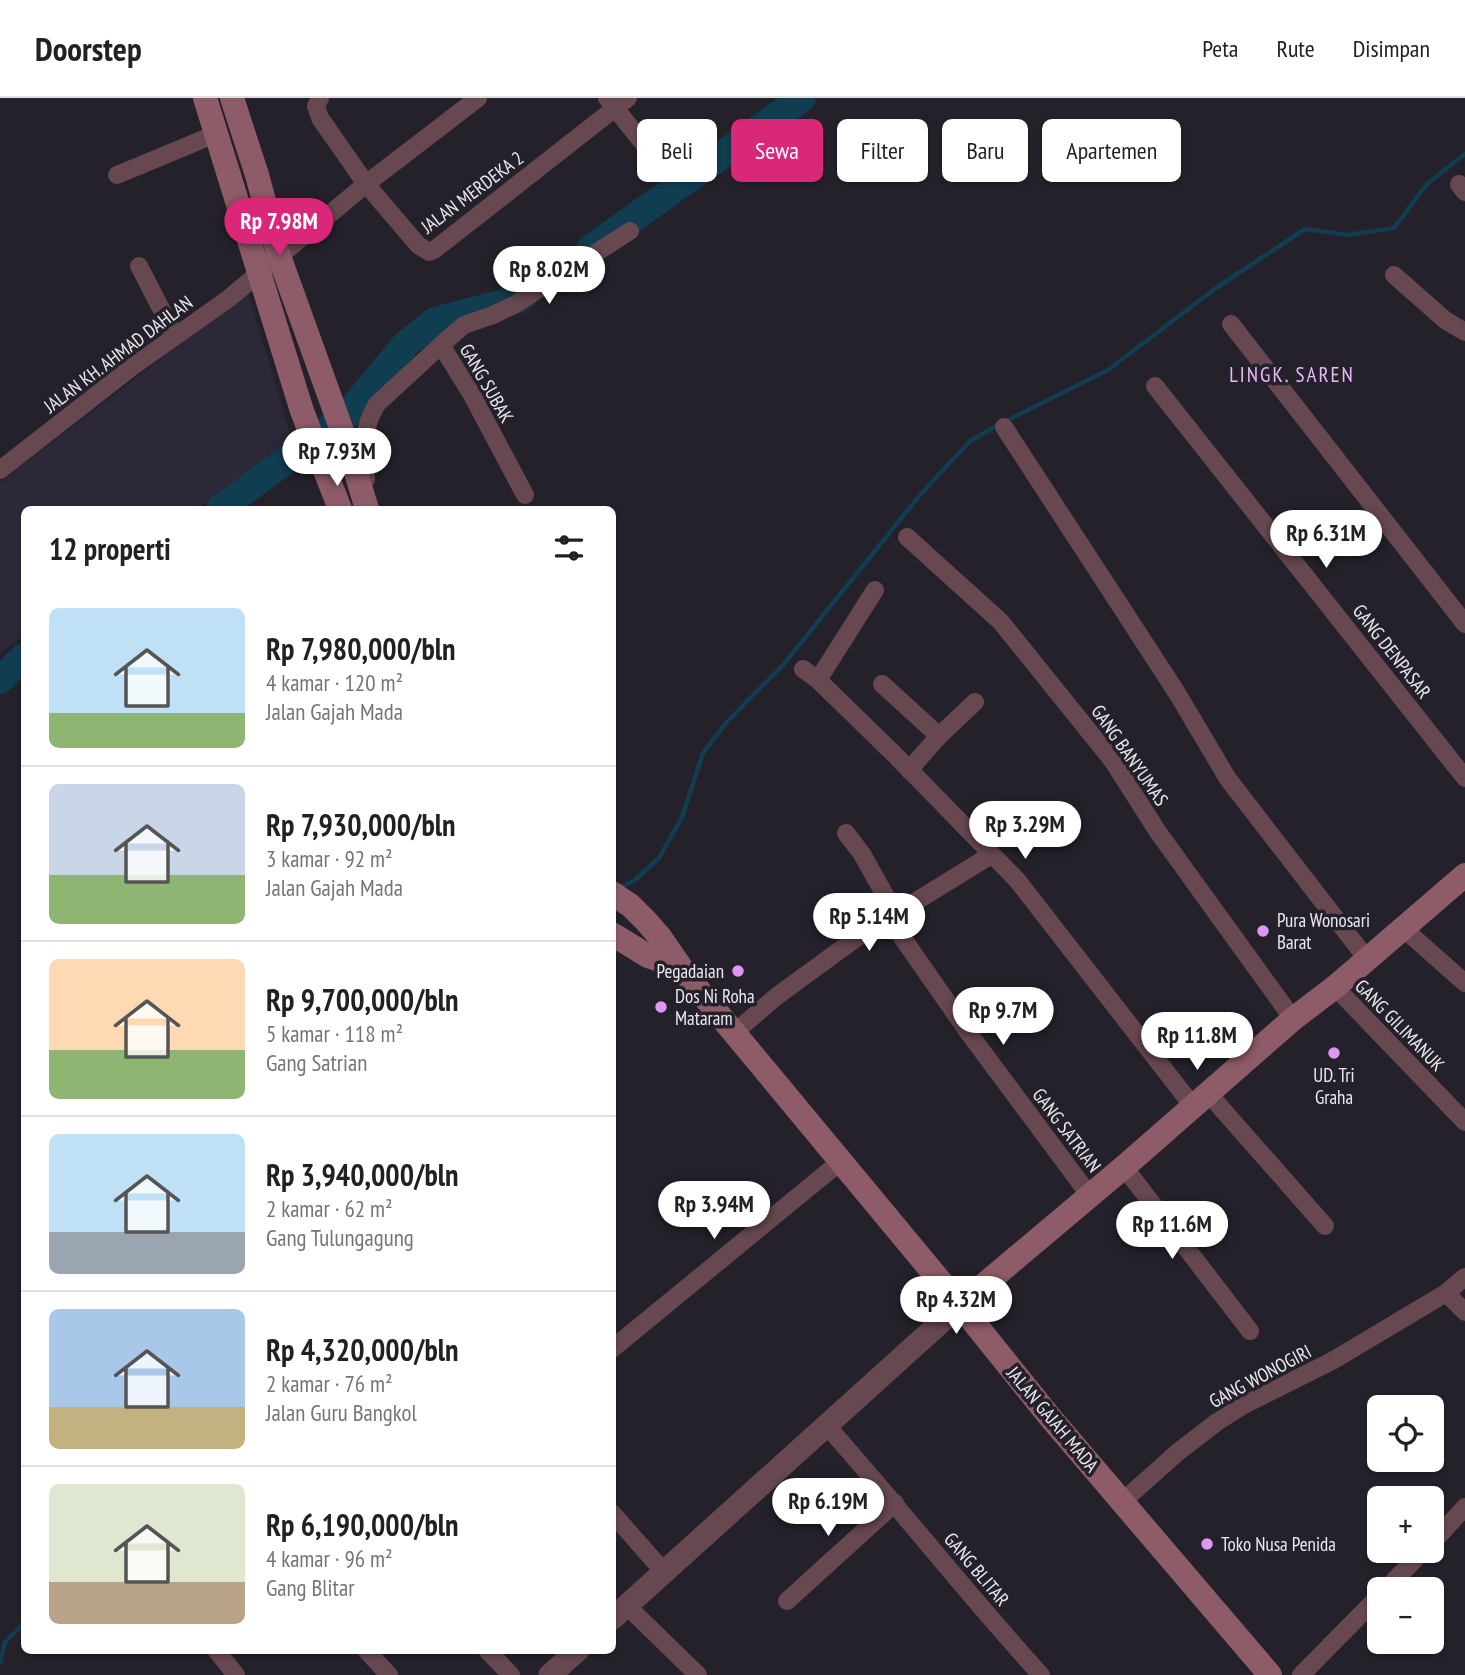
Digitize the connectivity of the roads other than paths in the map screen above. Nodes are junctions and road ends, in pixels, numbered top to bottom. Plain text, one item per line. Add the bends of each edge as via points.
1 (205, 98) edge
2 (232, 98) edge
3 (320, 98) edge
4 (478, 98) edge
5 (617, 101) edge
6 (637, 130) edge
7 (218, 133) junction
8 (117, 175) dead end
9 (366, 184) junction
10 (630, 230) dead end
11 (279, 256) junction
12 (139, 265) dead end
13 (259, 271) junction
14 (1394, 275) dead end
15 (1231, 324) dead end
16 (1465, 332) edge
17 (175, 336) junction
18 (441, 345) junction
19 (1155, 386) dead end
20 (1004, 427) dead end
21 (0, 470) edge
22 (525, 495) dead end
23 (366, 505) edge
24 (339, 506) edge
25 (907, 537) dead end
26 (875, 590) dead end
27 (1465, 624) edge
28 (803, 669) dead end
29 (818, 680) junction
30 (882, 684) dead end
31 (975, 702) dead end
32 (939, 736) junction
33 (909, 770) junction
34 (1465, 778) edge
35 (846, 833) dead end
36 (991, 855) junction
37 (1465, 875) edge
38 (622, 899) edge
39 (891, 915) junction
40 (1403, 929) junction
41 (616, 936) edge
42 (1367, 960) junction
43 (679, 967) junction
44 (1465, 983) edge
45 (1335, 987) junction
46 (1293, 1019) junction
47 (734, 1033) junction
48 (1200, 1099) junction
49 (1465, 1122) edge
50 (840, 1163) junction
51 (1124, 1167) junction
52 (1090, 1196) junction
53 (1325, 1226) dead end
54 (1465, 1277) edge
55 (1446, 1293) junction
56 (960, 1305) junction
57 (1465, 1312) edge
58 (1251, 1331) dead end
59 (616, 1346) edge
60 (827, 1426) junction
61 (1122, 1502) junction
62 (895, 1503) junction
63 (1464, 1509) edge
64 (616, 1518) edge
65 (1444, 1530) edge
66 (1411, 1563) edge
67 (664, 1572) junction
68 (1398, 1577) edge
69 (787, 1601) dead end
70 (1367, 1608) edge
71 (620, 1612) edge
72 (219, 1654) edge
73 (370, 1654) edge
74 (491, 1654) edge
75 (574, 1654) edge
76 (236, 1675) edge
77 (389, 1675) edge
78 (511, 1675) edge
79 (550, 1675) edge
80 (698, 1675) edge
81 (1041, 1675) edge
82 (1270, 1675) edge
83 (1301, 1675) edge

1 - 7 main road
2 - 11 main road
3 - 9 street via 316,106 320,118
4 - 9 street, JALAN KH. AHMAD DAHLAN
5 - 6 street, JALAN MERDEKA 2
5 - 9 street, JALAN MERDEKA 2 via 429,252
7 - 8 street
7 - 13 main road
9 - 11 street, JALAN KH. AHMAD DAHLAN
10 - 18 street via 523,300 464,326
11 - 13 street, JALAN KH. AHMAD DAHLAN
11 - 23 main road
12 - 17 street
13 - 17 street, JALAN KH. AHMAD DAHLAN
13 - 24 main road
14 - 16 street
15 - 27 street
17 - 21 street, JALAN KH. AHMAD DAHLAN
18 - 22 street, GANG SUBAK
18 - 23 street, GANG SUBAK via 385,394 370,417 363,440
19 - 34 street, GANG DENPASAR
20 - 42 street via 1228,779
25 - 46 street, GANG BANYUMAS via 1001,622 1112,760 1158,832
26 - 29 street
28 - 29 street
29 - 33 street
30 - 32 street
31 - 32 street
32 - 33 street
33 - 36 street
35 - 39 street, GANG SATRIAN via 862,854
36 - 39 street
36 - 48 street
37 - 40 main road
38 - 43 main road, JALAN GAJAH MADA via 660,937
39 - 47 street via 777,996
39 - 52 street, GANG SATRIAN via 968,1032
40 - 42 main road
40 - 44 street
41 - 43 main road, JALAN GAJAH MADA via 648,956
42 - 45 main road
43 - 47 main road, JALAN GAJAH MADA
45 - 46 main road
45 - 49 street, GANG GILIMANUK
46 - 48 main road
47 - 50 main road, JALAN GAJAH MADA
48 - 51 main road
48 - 53 street
50 - 56 main road, JALAN GAJAH MADA
50 - 59 street
51 - 52 main road
51 - 58 street
52 - 56 main road
54 - 55 street, GANG WONOGIRI
55 - 57 street
55 - 61 street, GANG WONOGIRI via 1217,1422
56 - 60 street
56 - 61 main road, JALAN GAJAH MADA
60 - 62 street, GANG BLITAR
60 - 67 street
61 - 82 main road, JALAN GAJAH MADA
62 - 69 street
62 - 81 street, GANG BLITAR
63 - 65 street
64 - 67 street
66 - 68 street
67 - 71 street
70 - 83 street
71 - 80 street
72 - 76 street
73 - 77 street
74 - 78 street
75 - 79 street

